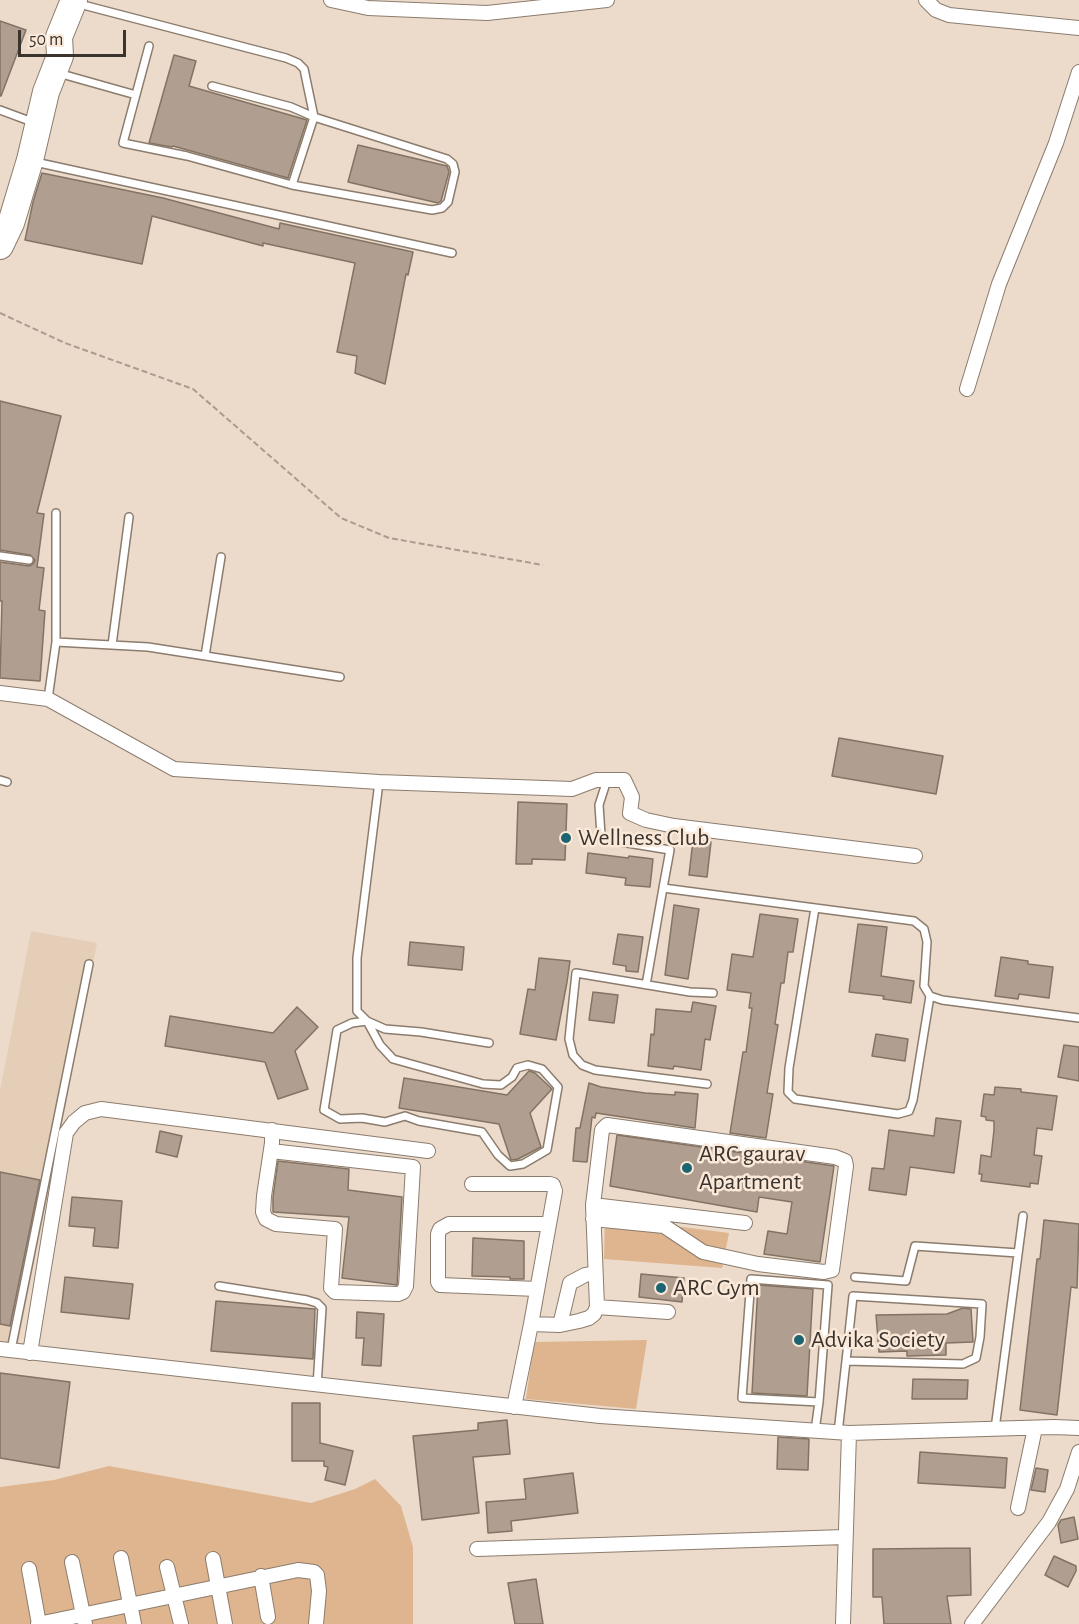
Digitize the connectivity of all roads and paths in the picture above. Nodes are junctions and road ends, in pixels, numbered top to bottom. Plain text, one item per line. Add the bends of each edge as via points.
1 (331, 0) edge
2 (926, 0) edge
3 (598, 1) edge
4 (83, 2) edge
5 (1079, 28) edge
6 (149, 46) dead end
7 (56, 64) junction
8 (1079, 72) edge
9 (212, 86) dead end
10 (136, 95) junction
11 (0, 110) edge
12 (314, 117) junction
13 (37, 124) junction
14 (30, 160) junction
15 (292, 185) junction
16 (0, 246) edge
17 (452, 253) dead end
18 (0, 313) edge
19 (967, 389) dead end
20 (56, 513) dead end
21 (129, 517) dead end
22 (0, 556) edge
23 (221, 557) dead end
24 (29, 560) dead end
25 (543, 565) dead end
26 (56, 642) junction
27 (112, 645) junction
28 (205, 656) junction
29 (340, 677) dead end
30 (0, 693) edge
31 (48, 699) junction
32 (607, 779) junction
33 (379, 782) junction
34 (915, 856) dead end
35 (663, 888) junction
36 (815, 908) junction
37 (89, 964) dead end
38 (646, 985) junction
39 (713, 993) dead end
40 (930, 996) junction
41 (1079, 1018) edge
42 (367, 1021) junction
43 (489, 1043) dead end
44 (706, 1084) dead end
45 (272, 1130) junction
46 (271, 1151) junction
47 (428, 1151) dead end
48 (471, 1184) dead end
49 (593, 1212) junction
50 (1023, 1216) dead end
51 (745, 1223) dead end
52 (549, 1224) junction
53 (1018, 1253) junction
54 (595, 1273) junction
55 (855, 1277) dead end
56 (219, 1286) dead end
57 (537, 1289) junction
58 (597, 1307) junction
59 (668, 1312) dead end
60 (531, 1324) junction
61 (560, 1325) junction
62 (5, 1350) edge
63 (30, 1353) junction
64 (846, 1361) junction
65 (317, 1386) junction
66 (819, 1402) junction
67 (514, 1407) junction
68 (1035, 1428) junction
69 (1079, 1428) edge
70 (995, 1429) junction
71 (815, 1431) junction
72 (844, 1433) junction
73 (1079, 1452) edge
74 (1018, 1508) dead end
75 (845, 1537) junction
76 (477, 1549) dead end
77 (121, 1558) dead end
78 (213, 1559) dead end
79 (72, 1562) dead end
80 (167, 1567) dead end
81 (29, 1569) dead end
82 (261, 1576) junction
83 (219, 1586) junction
84 (174, 1595) junction
85 (130, 1604) junction
86 (268, 1617) dead end
87 (84, 1619) edge
88 (38, 1624) edge
89 (134, 1624) edge
90 (181, 1624) edge
91 (225, 1624) edge
92 (315, 1624) edge
93 (843, 1624) edge
94 (972, 1624) edge

1 - 3 street via 368,8 487,13
2 - 5 street via 949,15
4 - 7 highway via 59,38
4 - 12 lane via 298,63 304,69
6 - 10 lane
7 - 10 lane
7 - 13 highway
8 - 19 street via 1056,143 999,284
9 - 12 lane
10 - 15 lane via 123,143
11 - 13 lane
12 - 15 lane
12 - 15 lane via 447,159 454,172 448,202 432,210
13 - 14 highway
14 - 16 highway via 11,224
14 - 17 lane
18 - 25 path via 65,343 193,390 341,518 389,538
20 - 26 lane
21 - 27 lane
22 - 24 lane
23 - 28 lane
26 - 27 lane
26 - 31 lane
27 - 28 lane via 148,646
28 - 29 lane
30 - 31 street
31 - 33 street via 174,769
32 - 33 street via 572,789
32 - 34 street via 624,780 632,797 630,813 646,820
32 - 35 lane via 599,805 601,835 670,850
33 - 42 lane via 357,958 357,1011
35 - 36 lane
35 - 38 lane
36 - 40 lane via 914,921 924,929 927,942 924,986
36 - 40 lane via 789,1068 788,1092 795,1098 898,1114 909,1111
37 - 62 lane
38 - 39 lane
38 - 44 lane via 576,973 569,1039 573,1055 582,1065 595,1070
40 - 41 lane
42 - 42 lane via 393,1059 483,1084 501,1085 517,1068 528,1065 542,1069 558,1087 547,1150 523,1164 510,1166 482,1132 405,1116 385,1122 340,1119 324,1110 338,1030
42 - 43 lane via 385,1029
45 - 46 street
45 - 47 street
45 - 63 street via 101,1109 74,1122 66,1133
46 - 46 street via 264,1196 266,1219 276,1224 335,1229 331,1288 335,1292 403,1292 414,1167
48 - 52 street via 550,1184 555,1191
49 - 49 street via 602,1130 607,1125 835,1157 845,1161 846,1166 832,1270 824,1272 703,1252 664,1226
49 - 51 street
49 - 54 street
50 - 53 lane
52 - 57 street
52 - 57 street via 449,1224 438,1234 441,1285
53 - 55 lane via 915,1246 906,1281
53 - 70 lane
54 - 58 street
54 - 61 street via 570,1283
56 - 65 lane via 307,1300 322,1308
57 - 60 street
58 - 59 street
58 - 61 street via 590,1318
60 - 61 street
60 - 67 street
62 - 63 street
63 - 65 street
64 - 64 lane via 963,1364 976,1358 981,1304 853,1296
64 - 72 lane
65 - 67 street
66 - 66 lane via 828,1285 752,1279 742,1398
66 - 71 lane
67 - 71 street
68 - 69 street
68 - 70 street
68 - 74 street
70 - 72 street
71 - 72 street
72 - 75 street
73 - 94 street via 1067,1489 1049,1522
75 - 76 street
75 - 93 street
77 - 85 street
78 - 83 street
79 - 87 street
80 - 84 street
81 - 88 street
82 - 83 street
82 - 86 street
82 - 92 street via 298,1570 314,1572 319,1591
83 - 84 street
83 - 91 street
84 - 85 street
84 - 90 street
85 - 87 street
85 - 89 street
87 - 88 street

